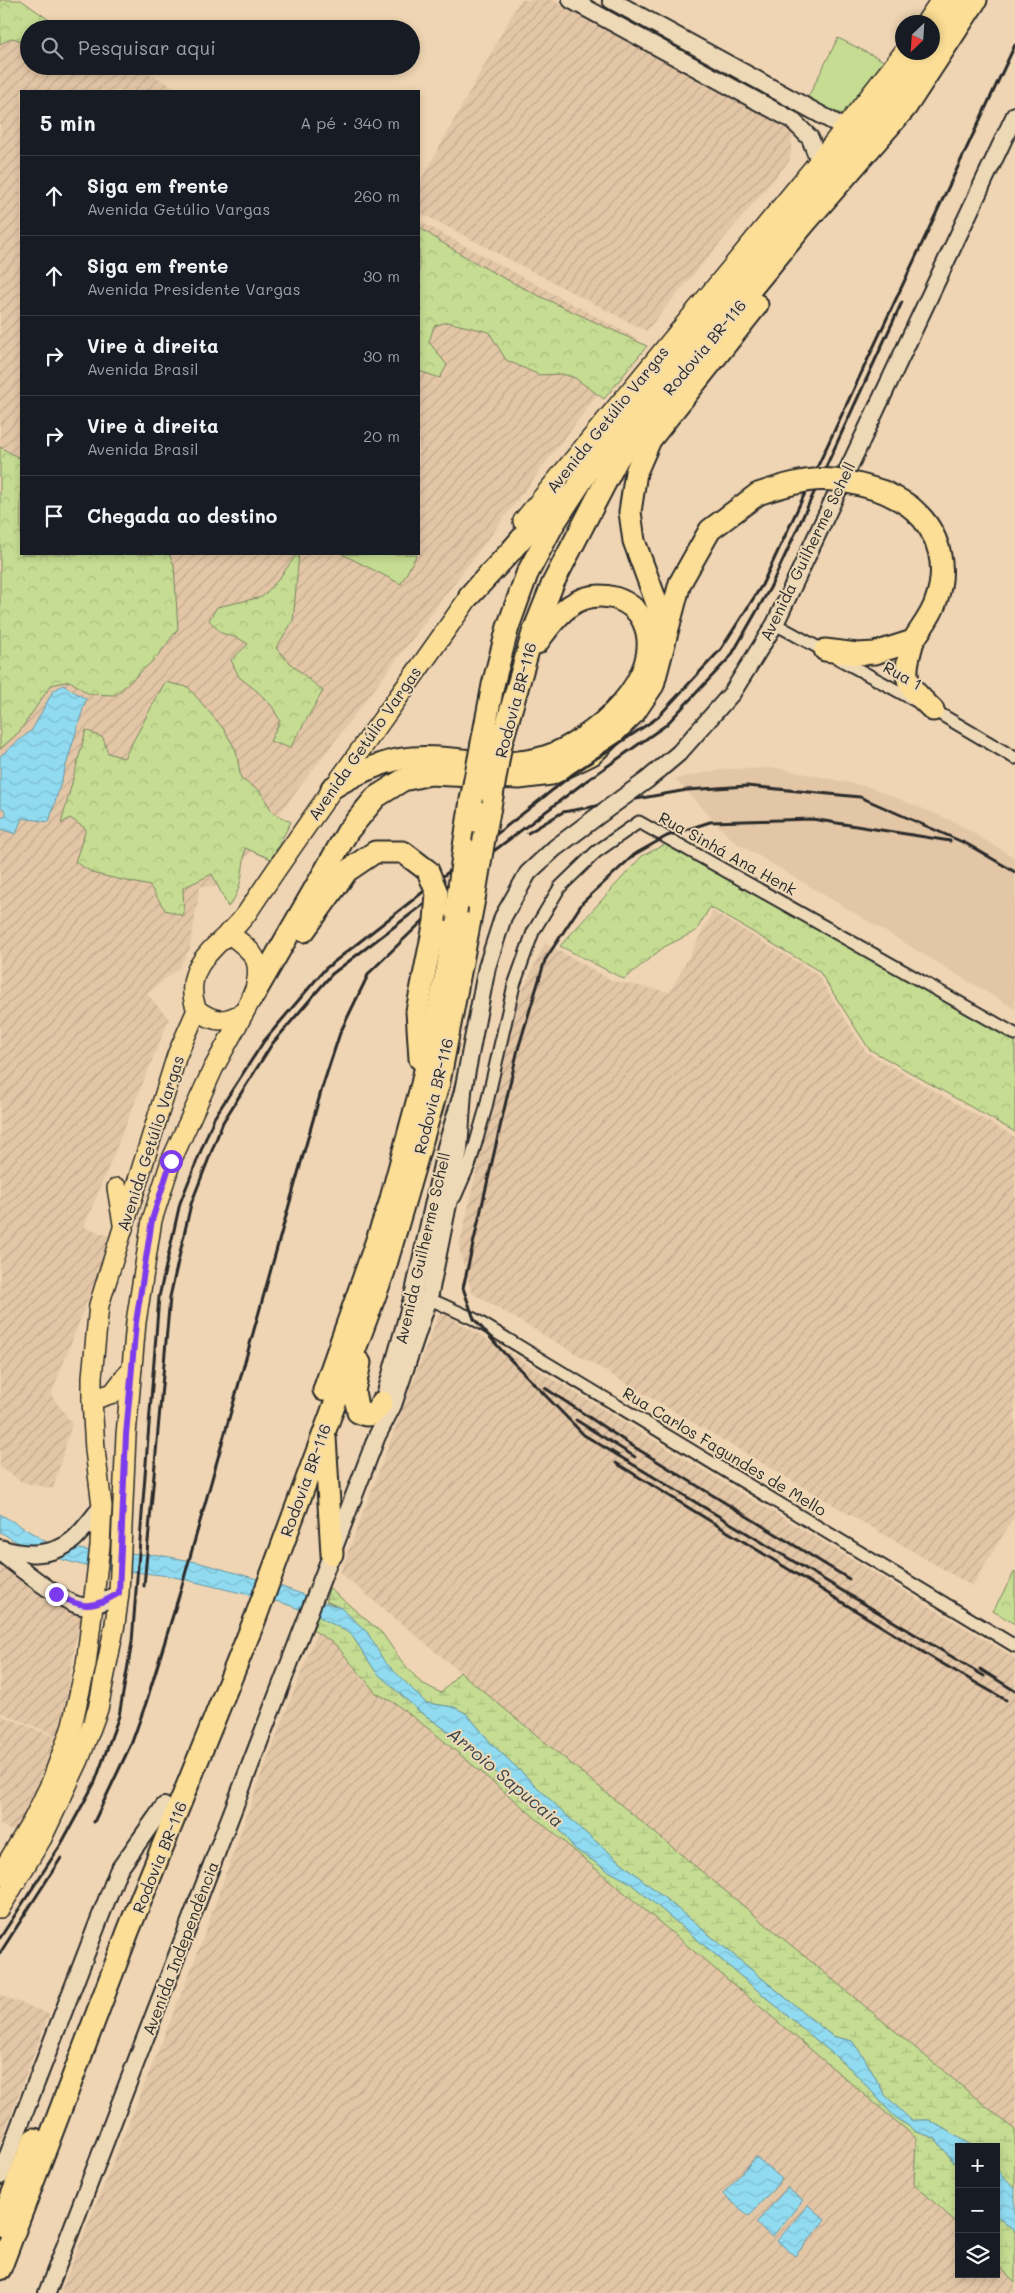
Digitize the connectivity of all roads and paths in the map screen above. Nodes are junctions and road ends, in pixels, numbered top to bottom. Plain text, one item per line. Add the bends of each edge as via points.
1 (572, 0) edge
2 (611, 0) edge
3 (941, 0) edge
4 (956, 0) edge
5 (976, 0) edge
6 (931, 15) edge
7 (940, 25) edge
8 (898, 60) edge
9 (916, 60) edge
10 (906, 107) junction
11 (1015, 115) edge
12 (845, 128) junction
13 (819, 161) junction
14 (776, 213) junction
15 (765, 250) junction
16 (605, 445) junction
17 (470, 595) junction
18 (775, 624) junction
19 (667, 631) junction
20 (913, 641) junction
21 (825, 650) junction
22 (516, 692) junction
23 (933, 710) junction
24 (492, 744) junction
25 (1015, 758) edge
26 (332, 788) junction
27 (228, 934) junction
28 (248, 1004) junction
29 (197, 1010) junction
30 (1015, 1034) edge
31 (422, 1084) junction
32 (117, 1188) dead end
33 (437, 1217) junction
34 (124, 1227) junction
35 (422, 1295) junction
36 (372, 1304) junction
37 (132, 1368) junction
38 (92, 1400) junction
39 (382, 1402) junction
40 (324, 1428) junction
41 (376, 1436) junction
42 (102, 1506) junction
43 (0, 1548) edge
44 (8, 1552) edge
45 (332, 1554) junction
46 (269, 1563) junction
47 (119, 1591) junction
48 (94, 1596) junction
49 (312, 1604) joint
50 (249, 1618) junction
51 (1015, 1646) edge
52 (71, 1729) junction
53 (89, 1736) junction
54 (164, 1806) junction
55 (0, 1874) edge
56 (0, 1908) edge
57 (0, 2176) edge
58 (0, 2226) edge
59 (0, 2269) edge
60 (47, 2293) edge

1 - 13 main road via 792,120 810,138
2 - 12 main road
3 - 6 main road
4 - 7 highway
5 - 10 highway, Rodovia BR-116
8 - 12 main road, Avenida Getúlio Vargas
9 - 15 highway, Rodovia BR-116 via 862,133
10 - 19 highway via 884,149 650,440 636,472 630,512 634,541
10 - 22 highway, Rodovia BR-116 via 805,223 660,400 617,460 553,582 533,633
11 - 18 main road, Avenida Guilherme Schell
12 - 13 main road, Avenida Getúlio Vargas
13 - 14 main road, Avenida Getúlio Vargas
14 - 15 highway
14 - 17 main road, Avenida Getúlio Vargas via 504,545
15 - 16 highway, Rodovia BR-116
16 - 17 highway
16 - 24 highway, Rodovia BR-116 via 553,525 528,574 508,627 493,685
17 - 26 main road, Avenida Getúlio Vargas
18 - 21 street, Rua 1
18 - 33 main road, Avenida Guilherme Schell, bridge via 732,693 679,753 554,848 528,874 503,917 487,967 463,1091 459,1150
19 - 20 highway, bridge via 680,583 710,530 758,494 794,482 829,478 884,492 913,509 930,528 939,550 943,574 936,602
19 - 28 highway via 653,685 634,713 592,754 551,774 519,778 430,774 403,780 376,798 348,831
20 - 21 highway via 856,654
20 - 23 highway via 905,669 912,689
21 - 23 street, Rua 1
22 - 24 highway, Rodovia BR-116
22 - 26 highway via 535,645 557,617 580,598 604,595 628,602 643,621 649,651 639,681 612,716 576,742 546,757 519,763 402,759 364,770
23 - 25 street, Rua 1
24 - 31 highway, Rodovia BR-116, bridge via 471,800 447,970
24 - 36 highway, Rodovia BR-116, bridge via 492,796 439,1082
26 - 27 main road, Avenida Getúlio Vargas via 244,917
27 - 28 main road via 250,950 255,959 256,985
27 - 29 main road, Avenida Getúlio Vargas via 210,950 198,968 192,998
28 - 29 main road via 230,1020 219,1020
28 - 31 highway, bridge via 347,872 375,852 403,852 428,871 437,893 418,1011
28 - 37 main road, Avenida Getúlio Vargas via 213,1069 171,1161 152,1220
29 - 34 main road, Avenida Getúlio Vargas via 177,1055
30 - 33 street, Rua Sinhá Ana Henk via 639,822 596,852 560,887 533,932 514,985 470,1163
31 - 46 highway, Rodovia BR-116 via 389,1206
32 - 34 main road
33 - 35 main road, Avenida Guilherme Schell
34 - 38 main road, Avenida Getúlio Vargas via 99,1305
35 - 39 main road, Avenida Guilherme Schell
35 - 41 main road, Avenida Guilherme Schell via 393,1405
35 - 51 street, Rua Carlos Fagundes de Mello via 474,1319
36 - 39 highway via 354,1391 355,1404 358,1412 365,1416 376,1412
36 - 40 highway, Rodovia BR-116
37 - 38 main road via 113,1393
37 - 47 main road, Avenida Getúlio Vargas
38 - 42 main road, Avenida Getúlio Vargas
39 - 41 main road, Avenida Guilherme Schell
40 - 45 highway
40 - 46 highway, Rodovia BR-116
41 - 45 main road, Avenida Guilherme Schell
42 - 44 main road via 63,1547 40,1554
42 - 48 main road, Avenida Getúlio Vargas
43 - 44 main road
44 - 48 main road via 71,1602 80,1606
45 - 49 main road, Avenida Guilherme Schell
46 - 50 highway, Rodovia BR-116
47 - 48 main road
47 - 53 main road, Avenida Getúlio Vargas via 98,1709
48 - 52 main road, Avenida Getúlio Vargas via 86,1665
49 - 60 main road, Avenida Independência
50 - 54 highway, Rodovia BR-116
50 - 59 highway, Rodovia BR-116
52 - 53 main road
52 - 55 main road, Avenida Getúlio Vargas via 33,1820
53 - 56 main road, Avenida Getúlio Vargas via 42,1838
54 - 57 main road, Rodovia BR-116 via 118,1871
54 - 58 highway, Rodovia BR-116

